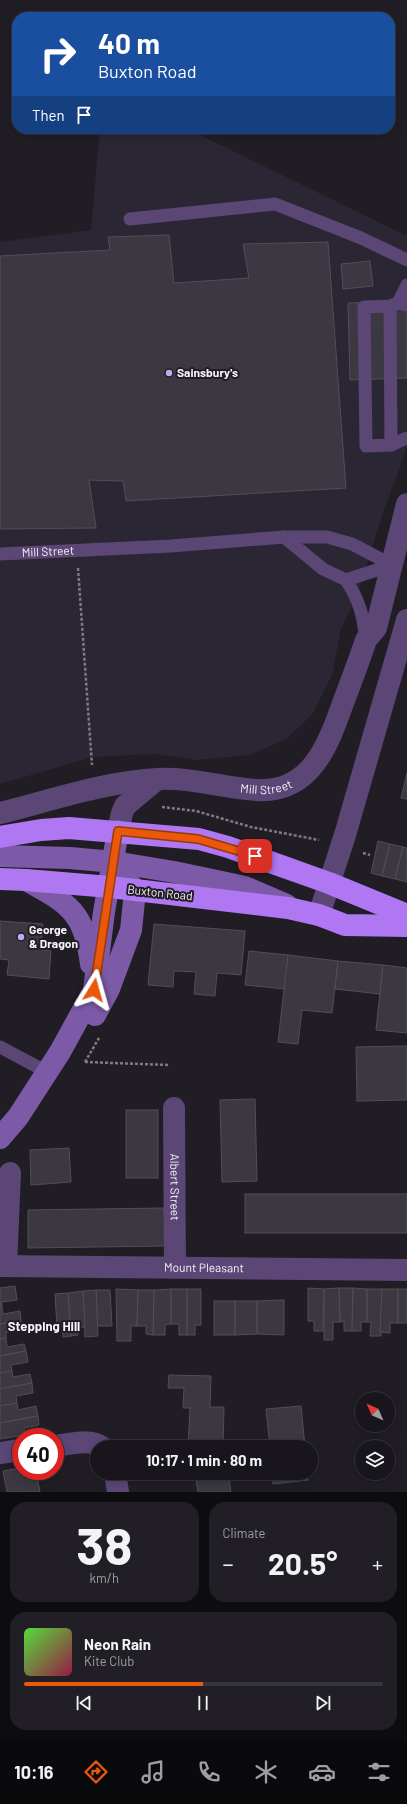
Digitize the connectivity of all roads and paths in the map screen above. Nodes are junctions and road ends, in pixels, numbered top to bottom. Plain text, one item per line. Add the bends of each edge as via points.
1 (130, 219) dead end
2 (407, 260) edge
3 (407, 285) edge
4 (398, 305) edge
5 (407, 438) edge
6 (391, 445) junction
7 (407, 504) edge
8 (284, 537) junction
9 (77, 550) junction
10 (0, 554) edge
11 (400, 567) edge
12 (346, 580) junction
13 (407, 620) edge
14 (366, 640) junction
15 (92, 767) dead end
16 (157, 779) junction
17 (159, 807) dead end
18 (0, 813) edge
19 (118, 831) junction
20 (0, 837) edge
21 (320, 840) dead end
22 (0, 856) edge
23 (114, 862) junction
24 (0, 879) edge
25 (26, 880) junction
26 (330, 883) junction
27 (110, 887) junction
28 (135, 890) junction
29 (298, 910) junction
30 (320, 915) junction
31 (407, 915) edge
32 (407, 926) edge
33 (94, 990) junction
34 (0, 1047) edge
35 (54, 1061) junction
36 (170, 1065) dead end
37 (174, 1108) dead end
38 (0, 1138) edge
39 (10, 1173) dead end
40 (3, 1266) edge
41 (175, 1267) junction
42 (407, 1270) edge
43 (90, 1443) edge
44 (64, 1445) edge
45 (12, 1451) edge
46 (0, 1453) edge
47 (116, 1480) edge
48 (118, 1492) edge

1 - 2 lane via 275,204 361,238
3 - 4 lane
4 - 6 lane
4 - 6 lane via 364,307 366,446
5 - 6 lane
7 - 11 street, Mill Street
8 - 9 lane, Mill Street
8 - 11 lane, Mill Street via 327,537 352,544
8 - 12 lane via 323,569
9 - 10 lane, Mill Street
9 - 15 path
11 - 12 lane
11 - 14 street, Mill Street via 376,628
12 - 14 lane via 360,607
13 - 26 street
14 - 16 street, Mill Street via 327,744 314,765 297,780 274,789 258,790
16 - 18 street, Mill Street via 84,790
16 - 19 street via 125,806
17 - 21 path via 196,810 252,827
19 - 20 highway via 70,828
19 - 23 street
19 - 26 highway via 198,839
22 - 23 street
23 - 27 street
23 - 28 street
23 - 29 street via 245,887
24 - 25 highway, Buxton Road
25 - 27 highway, Buxton Road
25 - 33 street via 58,897 74,912 84,928
26 - 30 street
26 - 31 highway
27 - 28 highway, Buxton Road
27 - 33 street
28 - 29 highway, Buxton Road
28 - 35 street via 131,930 109,989 96,1013
29 - 30 highway, Buxton Road
30 - 32 highway, Buxton Road via 344,925
33 - 35 street
34 - 35 lane
35 - 36 path
35 - 38 street via 18,1117
37 - 41 street, Albert Street
39 - 40 street
40 - 41 street, Mount Pleasant
41 - 42 street, Mount Pleasant
43 - 44 street
45 - 46 street
47 - 48 street

